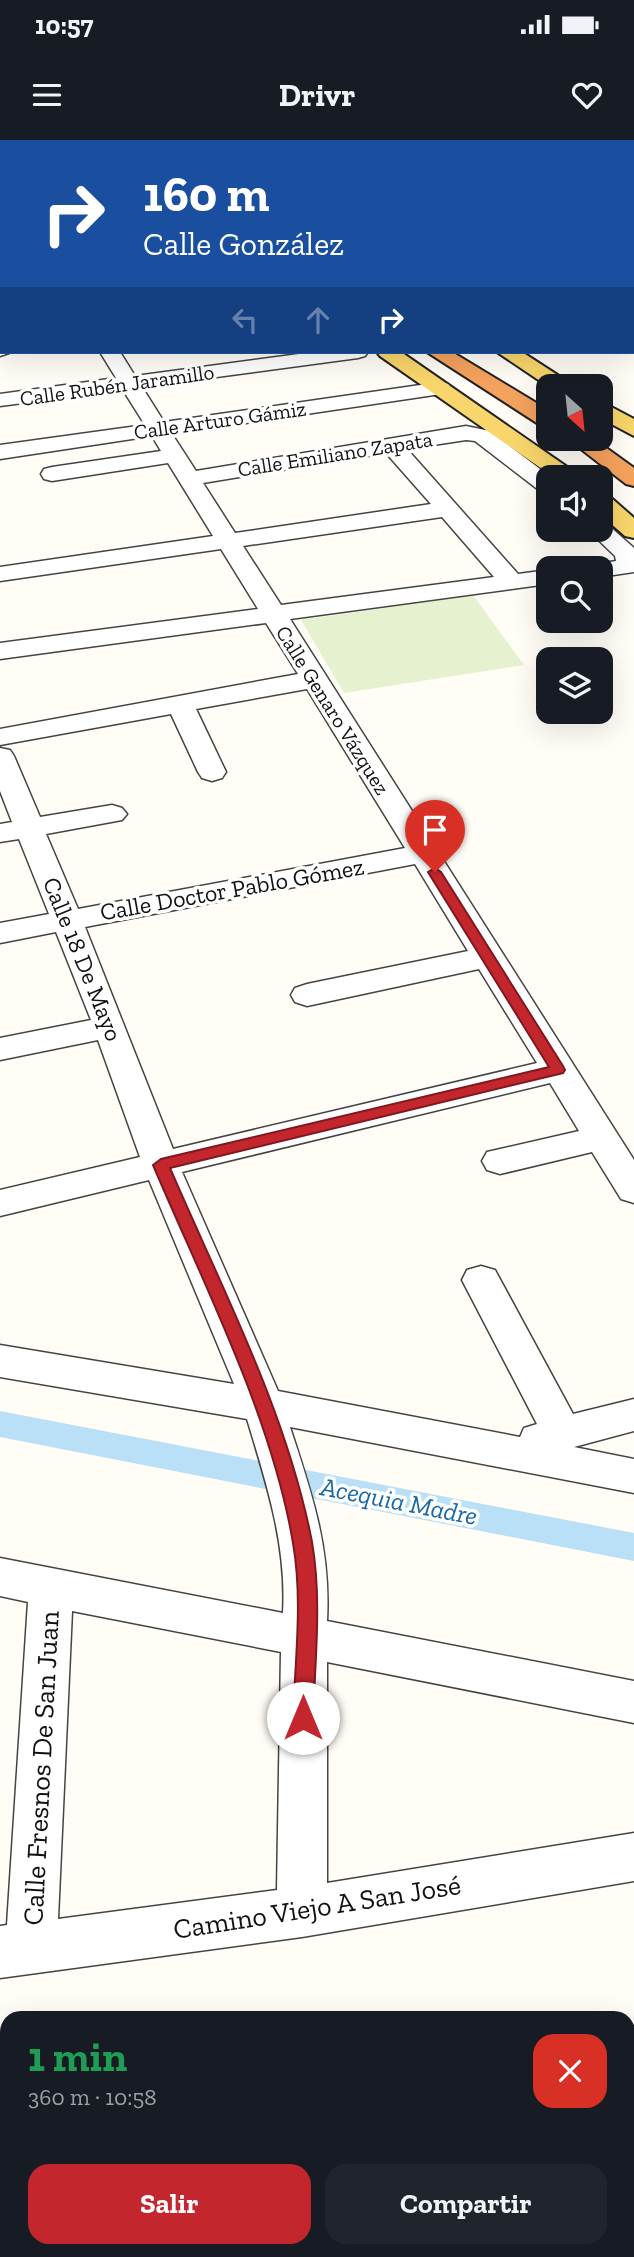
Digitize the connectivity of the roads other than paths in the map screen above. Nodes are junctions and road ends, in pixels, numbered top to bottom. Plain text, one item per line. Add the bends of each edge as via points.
1 (111, 354) edge
2 (344, 354) edge
3 (390, 354) edge
4 (439, 354) edge
5 (447, 354) edge
6 (476, 354) edge
7 (493, 364) edge
8 (536, 378) edge
9 (131, 384) junction
10 (441, 388) junction
11 (536, 392) edge
12 (0, 401) edge
13 (536, 408) edge
14 (613, 416) edge
15 (158, 429) junction
16 (634, 429) edge
17 (613, 443) edge
18 (391, 445) junction
19 (0, 452) edge
20 (597, 452) edge
21 (634, 458) edge
22 (552, 465) edge
23 (180, 467) junction
24 (52, 474) dead end
25 (420, 477) junction
26 (536, 477) edge
27 (634, 479) edge
28 (448, 509) junction
29 (613, 512) edge
30 (353, 521) junction
31 (634, 531) edge
32 (226, 539) junction
33 (613, 542) edge
34 (613, 569) edge
35 (0, 574) edge
36 (536, 579) edge
37 (512, 582) junction
38 (274, 615) junction
39 (0, 651) edge
40 (317, 679) junction
41 (180, 705) junction
42 (0, 737) edge
43 (0, 756) edge
44 (212, 772) dead end
45 (112, 814) dead end
46 (15, 830) edge
47 (423, 854) junction
48 (68, 920) junction
49 (0, 933) edge
50 (487, 957) junction
51 (307, 995) dead end
52 (110, 1027) junction
53 (0, 1049) edge
54 (558, 1070) junction
55 (601, 1138) junction
56 (500, 1161) dead end
57 (161, 1165) junction
58 (634, 1190) edge
59 (0, 1203) edge
60 (481, 1280) dead end
61 (0, 1361) edge
62 (263, 1405) junction
63 (634, 1415) edge
64 (563, 1434) junction
65 (497, 1451) junction
66 (634, 1476) edge
67 (0, 1577) edge
68 (51, 1588) junction
69 (304, 1635) junction
70 (634, 1702) edge
71 (634, 1857) edge
72 (302, 1912) junction
73 (16, 1950) edge

1 - 9 street, Calle Genaro Vázquez
2 - 9 street, Calle Rubén Jaramillo
3 - 10 main road
4 - 7 highway
5 - 7 highway
6 - 7 highway
7 - 8 main road
7 - 11 highway
7 - 13 highway
9 - 12 street, Calle Rubén Jaramillo
9 - 15 street, Calle Genaro Vázquez
10 - 15 street, Calle Arturo Gámiz
10 - 22 main road
14 - 16 main road
15 - 19 street, Calle Arturo Gámiz
15 - 23 street, Calle Genaro Vázquez
17 - 21 highway
18 - 23 street, Calle Emiliano Zapata
18 - 25 street
18 - 26 street, Calle Emiliano Zapata via 466,433 482,436
20 - 27 highway
23 - 24 street, Calle Emiliano Zapata
23 - 32 street, Calle Genaro Vázquez
25 - 28 street
25 - 30 street
28 - 30 street
28 - 37 street
29 - 31 main road
30 - 32 street
32 - 35 street
32 - 38 street, Calle Genaro Vázquez
33 - 34 street via 627,554 629,563
36 - 37 street
37 - 38 street
38 - 39 street
38 - 40 street, Calle Genaro Vázquez
40 - 41 street
40 - 47 street, Calle Genaro Vázquez
41 - 42 street
41 - 44 street
43 - 46 street, Calle 18 De Mayo
45 - 46 street
46 - 48 street, Calle 18 De Mayo
47 - 48 street, Calle Doctor Pablo Gómez
47 - 50 street, Calle Genaro Vázquez
48 - 49 street, Calle Doctor Pablo Gómez
48 - 52 street, Calle 18 De Mayo
50 - 51 street
50 - 54 street, Calle Genaro Vázquez
52 - 53 street
52 - 57 street, Calle 18 De Mayo
54 - 55 street, Calle Genaro Vázquez
54 - 57 street
55 - 56 street
55 - 58 street, Calle Genaro Vázquez
57 - 59 street
57 - 62 street
60 - 64 street
61 - 62 street
62 - 65 street
62 - 69 street via 302,1543 307,1582
63 - 64 street
64 - 65 street
65 - 66 street
67 - 68 street
68 - 69 street
68 - 73 street, Calle Fresnos De San Juan
69 - 70 street
69 - 72 street
71 - 72 street, Camino Viejo A San José
72 - 73 street, Camino Viejo A San José

